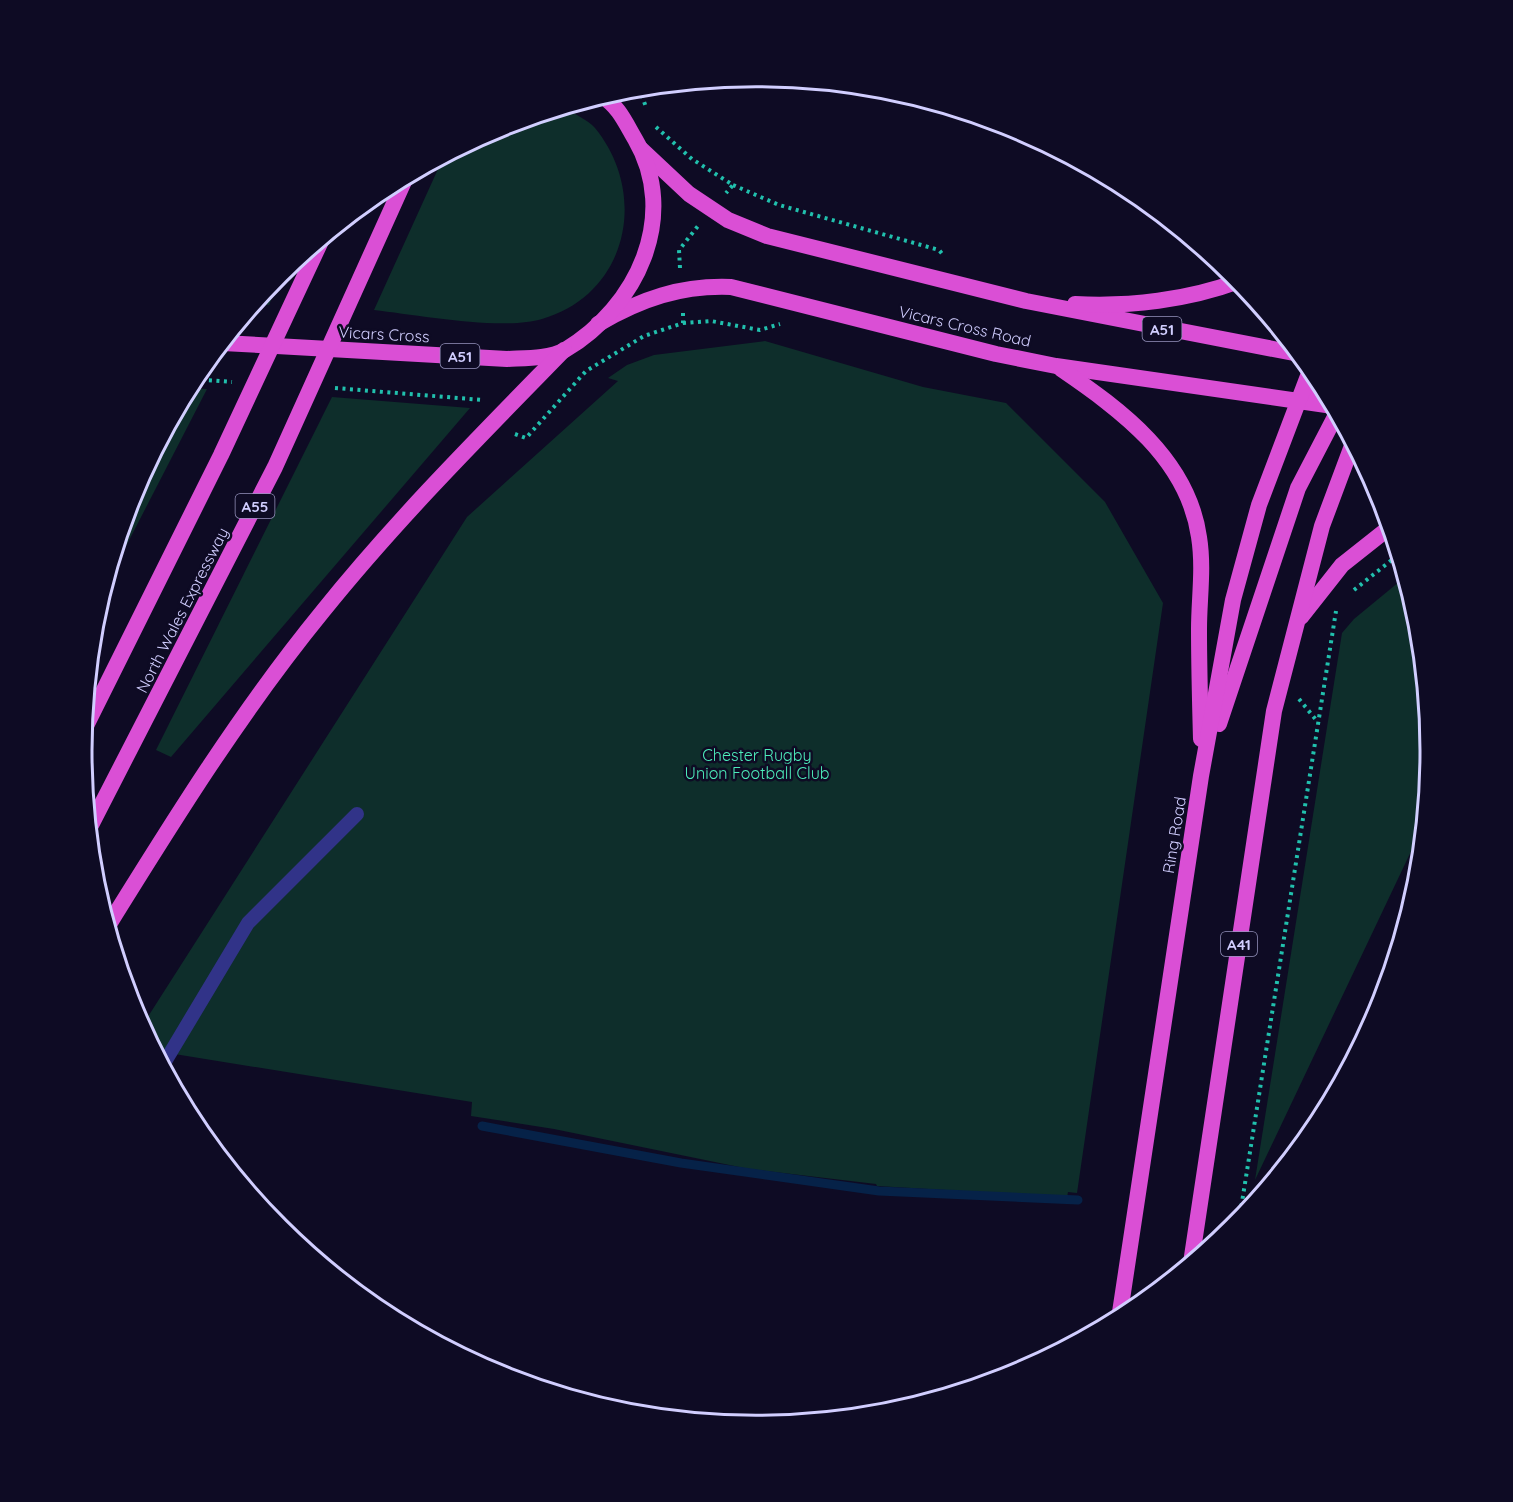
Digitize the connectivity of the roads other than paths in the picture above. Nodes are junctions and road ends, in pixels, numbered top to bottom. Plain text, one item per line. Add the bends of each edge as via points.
1 (613, 103) edge
2 (641, 149) junction
3 (399, 192) edge
4 (314, 257) edge
5 (1229, 284) edge
6 (1026, 302) junction
7 (598, 324) junction
8 (232, 344) edge
9 (564, 350) junction
10 (1286, 352) edge
11 (1056, 366) junction
12 (1307, 379) edge
13 (1314, 390) edge
14 (1299, 403) junction
15 (1323, 405) edge
16 (1333, 421) edge
17 (1350, 452) edge
18 (1383, 533) edge
19 (1294, 626) junction
20 (94, 710) edge
21 (1201, 776) junction
22 (357, 814) dead end
23 (96, 815) edge
24 (114, 917) edge
25 (168, 1058) edge
26 (1193, 1251) edge
27 (1121, 1305) edge

1 - 2 highway, Vicars Cross / A51
2 - 6 highway, A51 via 689,194 728,220 767,236
2 - 7 highway, Vicars Cross / A51 via 653,195 648,250 625,297
3 - 23 highway, North Wales Expressway / A55 via 274,467
4 - 20 highway, North Wales Expressway via 221,455
5 - 6 highway via 1175,298 1135,303
6 - 10 highway, A51
7 - 9 highway, Vicars Cross / A51
7 - 11 highway, Vicars Cross Road / A51 via 659,294 704,286 731,287
8 - 9 highway, Vicars Cross / A51 via 507,359 535,358
9 - 24 highway via 399,521 323,611 193,789
11 - 14 highway, Vicars Cross Road / A51
11 - 21 highway via 1098,395 1154,445 1171,467 1194,513 1202,565
12 - 14 highway, Ring Road
13 - 14 highway
14 - 15 highway, Vicars Cross Road / A51
14 - 21 highway, Ring Road via 1250,535 1233,600
16 - 21 highway via 1298,488
17 - 19 highway, A41 via 1322,526
18 - 19 highway via 1342,565
19 - 26 highway, A41 via 1274,711
21 - 27 highway, Ring Road
22 - 25 lane via 248,923

